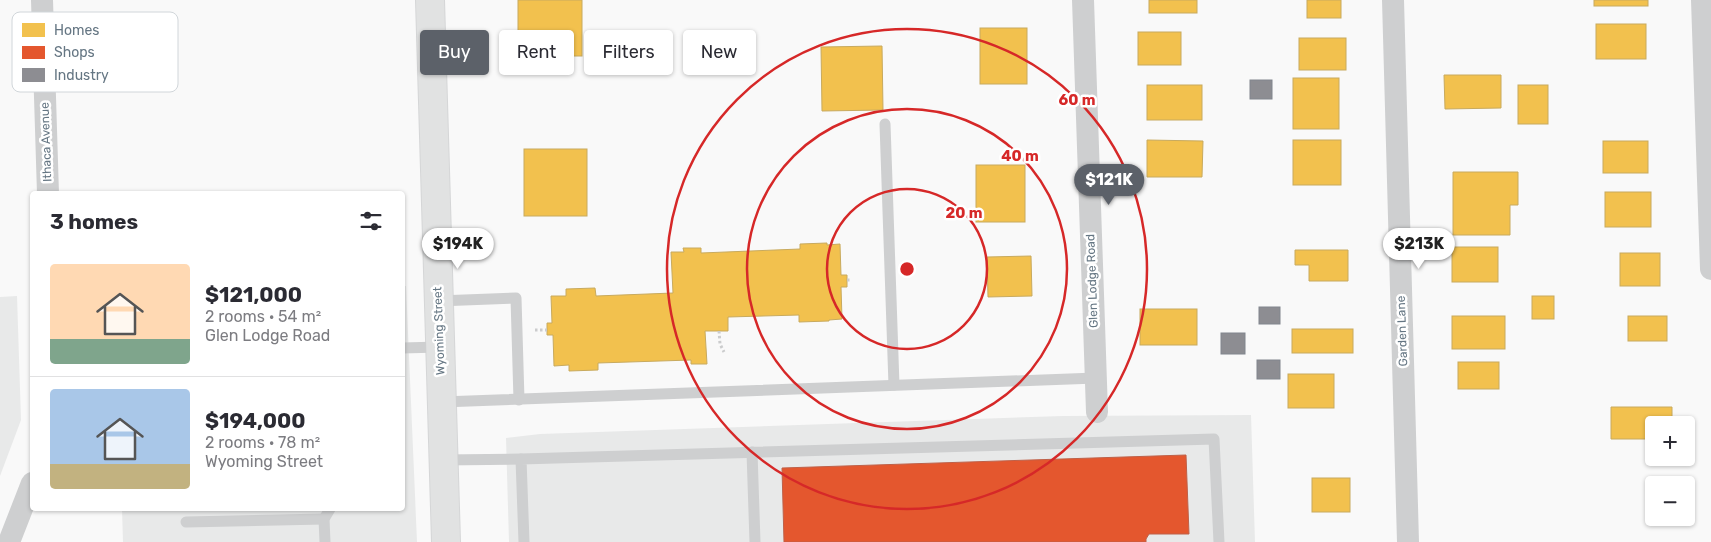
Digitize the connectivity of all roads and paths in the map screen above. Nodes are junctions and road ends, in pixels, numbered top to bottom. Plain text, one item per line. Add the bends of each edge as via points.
1 (430, 0) edge
2 (1083, 0) edge
3 (1393, 0) edge
4 (1702, 0) edge
5 (45, 92) edge
6 (885, 124) dead end
7 (48, 191) edge
8 (1711, 269) edge
9 (438, 301) junction
10 (532, 330) dead end
11 (547, 330) dead end
12 (719, 331) dead end
13 (440, 347) junction
14 (405, 348) edge
15 (724, 352) dead end
16 (1096, 378) junction
17 (894, 385) junction
18 (519, 400) junction
19 (442, 402) junction
20 (1096, 412) dead end
21 (752, 452) junction
22 (521, 458) junction
23 (443, 460) junction
24 (30, 488) edge
25 (329, 511) edge
26 (324, 519) junction
27 (186, 522) dead end
28 (9, 542) edge
29 (325, 542) edge
30 (446, 542) edge
31 (524, 542) edge
32 (755, 542) edge
33 (1219, 542) edge
34 (1408, 542) edge

1 - 9 street, Wyoming Street
2 - 16 street, Glen Lodge Road
3 - 34 street, Garden Lane
4 - 8 street
5 - 7 street, Ithaca Avenue
6 - 17 lane
9 - 13 street, Wyoming Street
9 - 18 lane via 516,298
10 - 11 path
12 - 15 path
13 - 14 lane
13 - 19 street, Wyoming Street
16 - 17 lane
16 - 20 street, Glen Lodge Road
17 - 18 lane
18 - 19 lane
19 - 23 street, Wyoming Street
21 - 22 lane
21 - 32 lane
21 - 33 lane via 1214,439
22 - 23 lane
22 - 31 lane
23 - 30 street, Wyoming Street
24 - 28 street
25 - 26 lane
26 - 27 lane
26 - 29 lane

